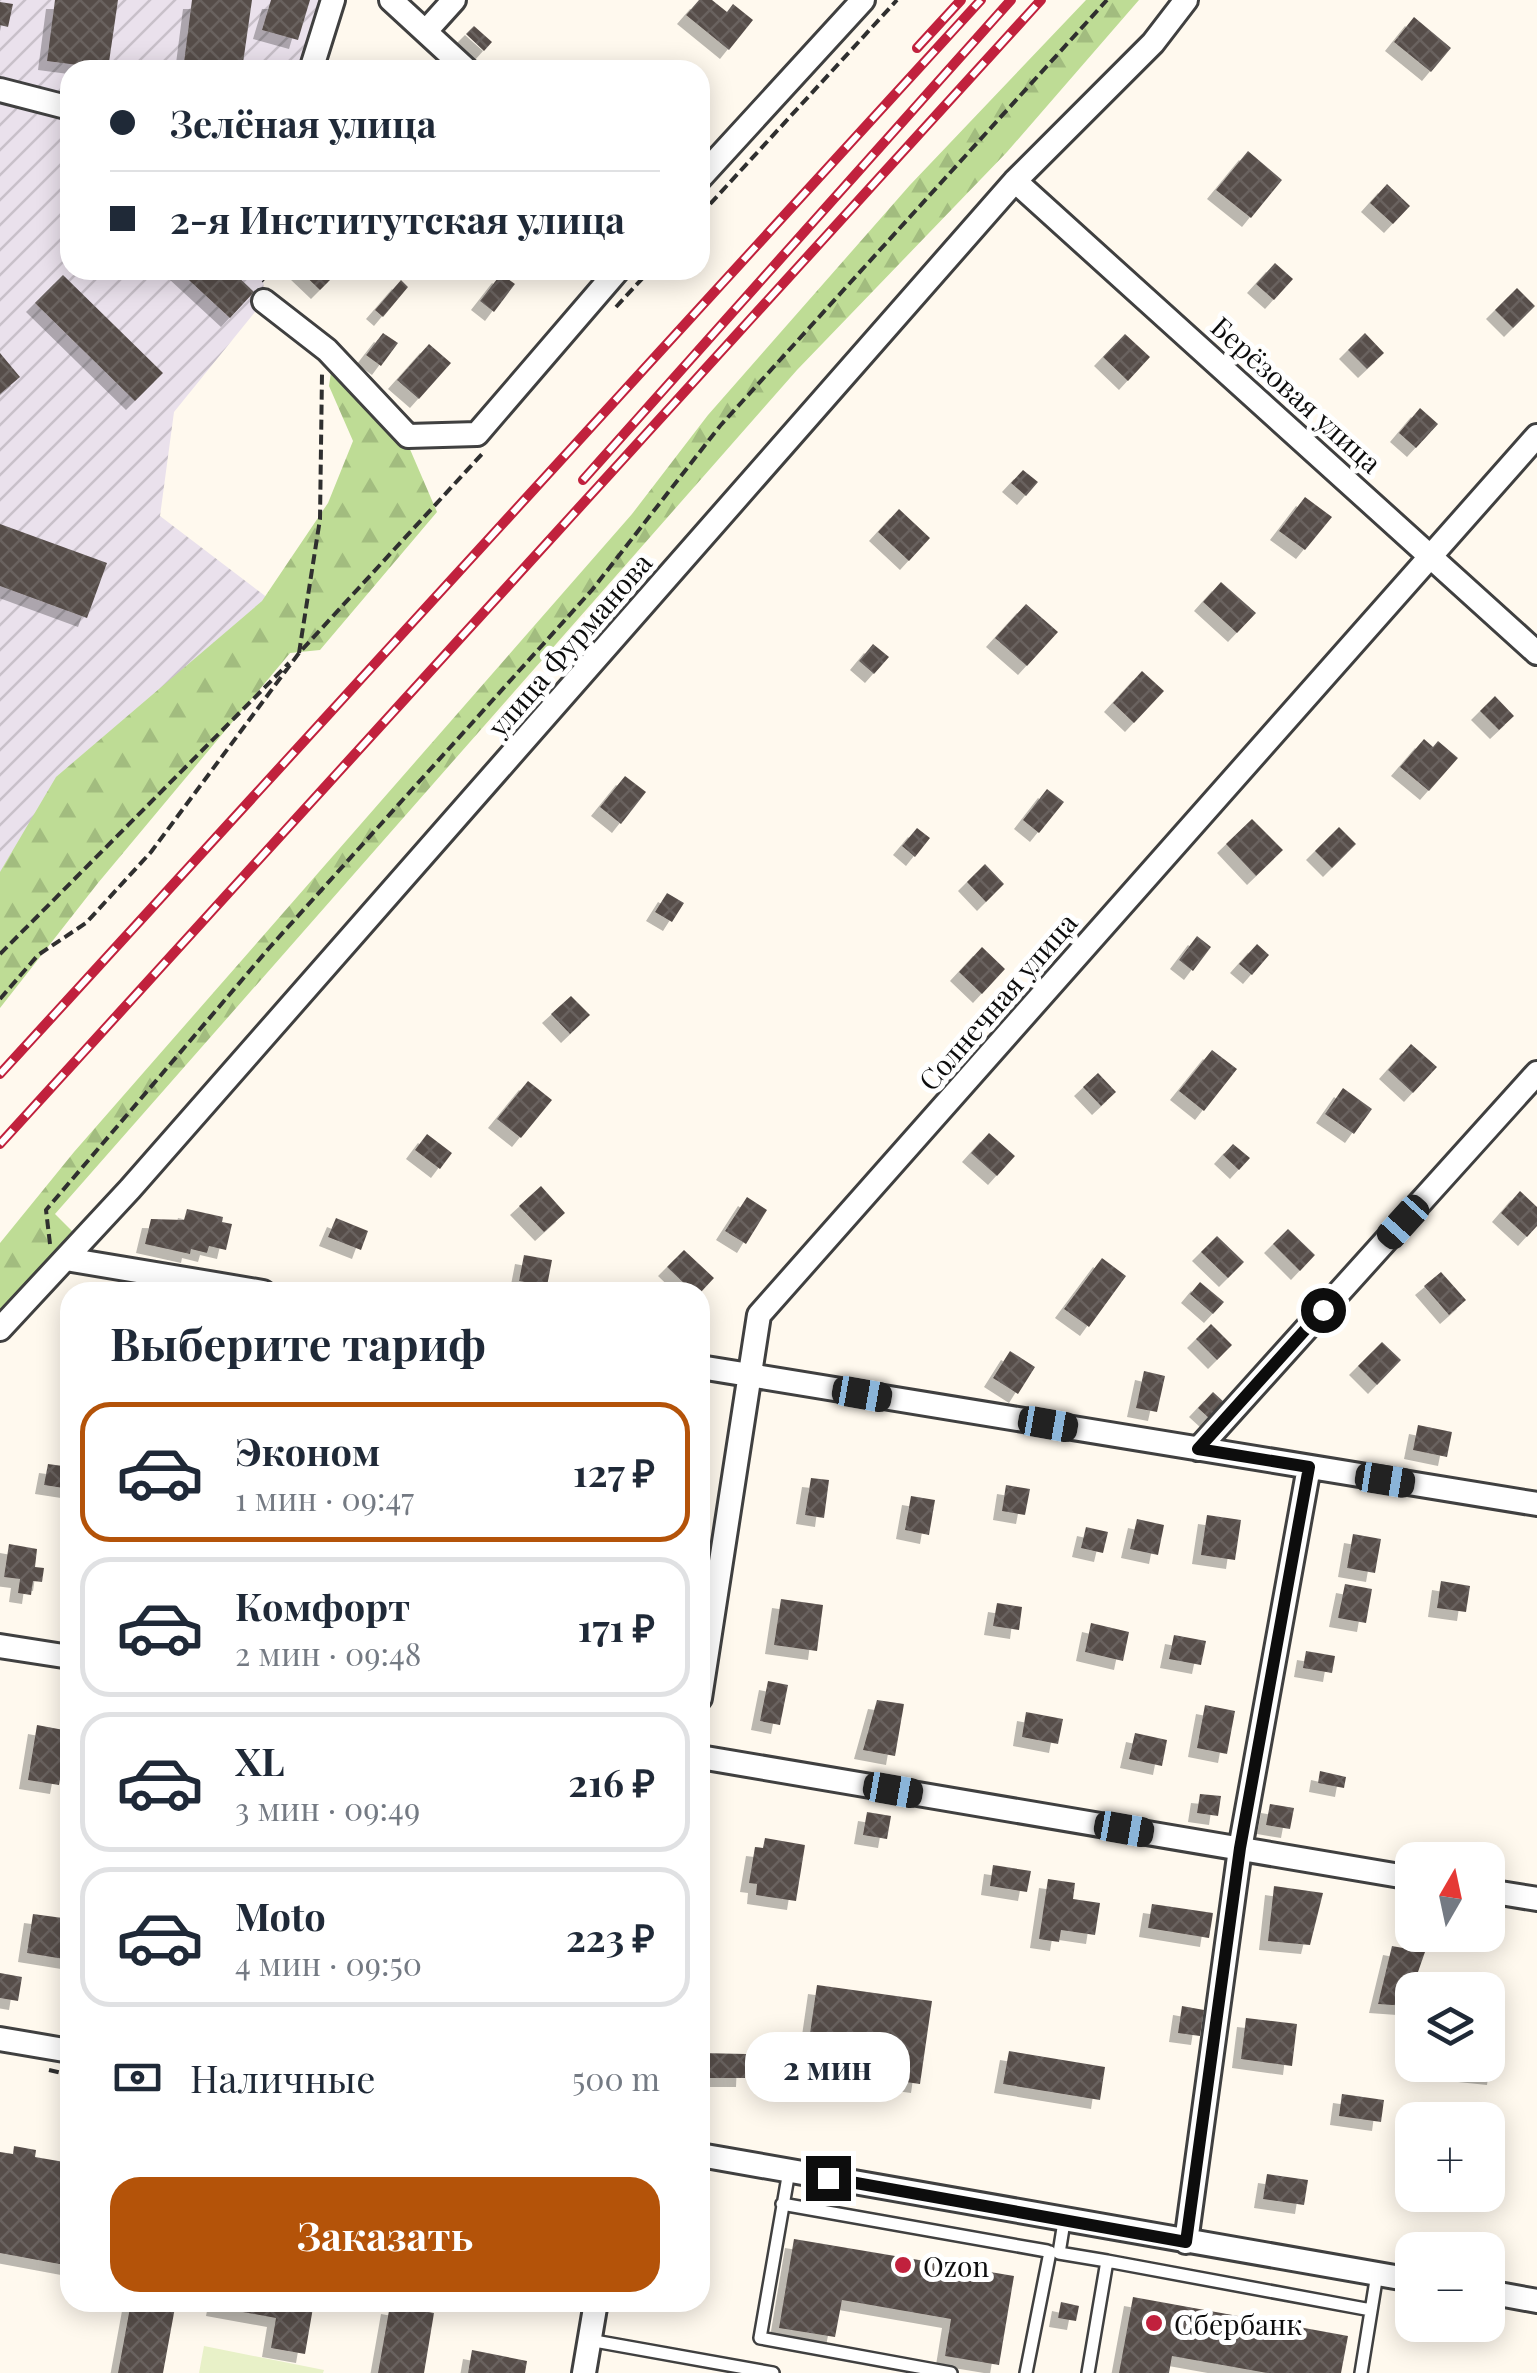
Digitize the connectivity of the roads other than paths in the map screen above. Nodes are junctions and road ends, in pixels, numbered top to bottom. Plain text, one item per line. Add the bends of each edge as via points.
1 (334, 0) edge
2 (391, 0) edge
3 (454, 0) edge
4 (1186, 0) edge
5 (854, 3) edge
6 (426, 31) junction
7 (315, 60) edge
8 (456, 60) edge
9 (0, 90) edge
10 (60, 105) edge
11 (710, 167) edge
12 (1015, 182) junction
13 (610, 280) edge
14 (266, 292) road end
15 (1537, 436) edge
16 (1431, 555) junction
17 (1537, 653) edge
18 (1537, 1073) edge
19 (62, 1264) junction
20 (191, 1282) edge
21 (0, 1329) edge
22 (710, 1369) edge
23 (750, 1376) junction
24 (1198, 1449) junction
25 (1309, 1467) junction
26 (1537, 1504) edge
27 (710, 1634) edge
28 (0, 1646) edge
29 (60, 1655) edge
30 (710, 1758) edge
31 (1240, 1848) junction
32 (1395, 1875) edge
33 (1505, 1894) edge
34 (1537, 1899) edge
35 (0, 2039) edge
36 (60, 2048) edge
37 (710, 2156) edge
38 (789, 2171) junction
39 (782, 2204) junction
40 (1064, 2222) junction
41 (1186, 2242) junction
42 (1053, 2252) junction
43 (1107, 2260) junction
44 (1377, 2274) junction
45 (1395, 2277) edge
46 (1505, 2295) edge
47 (1537, 2301) edge
48 (1371, 2310) junction
49 (594, 2312) edge
50 (589, 2340) junction
51 (584, 2373) edge
52 (773, 2373) edge
53 (951, 2373) edge
54 (1026, 2373) edge
55 (1088, 2373) edge
56 (1361, 2373) edge

1 - 7 street
2 - 6 street
3 - 6 street
4 - 12 street, улица Фурманова via 1153,43
5 - 11 street
6 - 8 street
9 - 10 street
12 - 16 street, Берёзовая улица
12 - 19 street, улица Фурманова
13 - 14 street via 485,438 408,436
15 - 16 street, Солнечная улица
16 - 17 street, Берёзовая улица
16 - 23 street, Солнечная улица via 759,1315
18 - 24 street
19 - 20 street
19 - 21 street, улица Фурманова
22 - 23 street
23 - 24 street
23 - 27 street, Солнечная улица
24 - 25 street
25 - 26 street
25 - 31 street
28 - 29 street
30 - 31 street
31 - 32 street
31 - 41 street
33 - 34 street
35 - 36 street
37 - 38 street
38 - 39 lane
38 - 40 street
39 - 42 lane
39 - 53 lane via 760,2338
40 - 41 street
40 - 42 lane
41 - 44 street
42 - 43 lane
42 - 54 lane
43 - 48 lane
43 - 55 lane
44 - 45 street
44 - 48 lane
46 - 47 street
48 - 56 lane
49 - 50 street
50 - 51 street
50 - 52 lane

